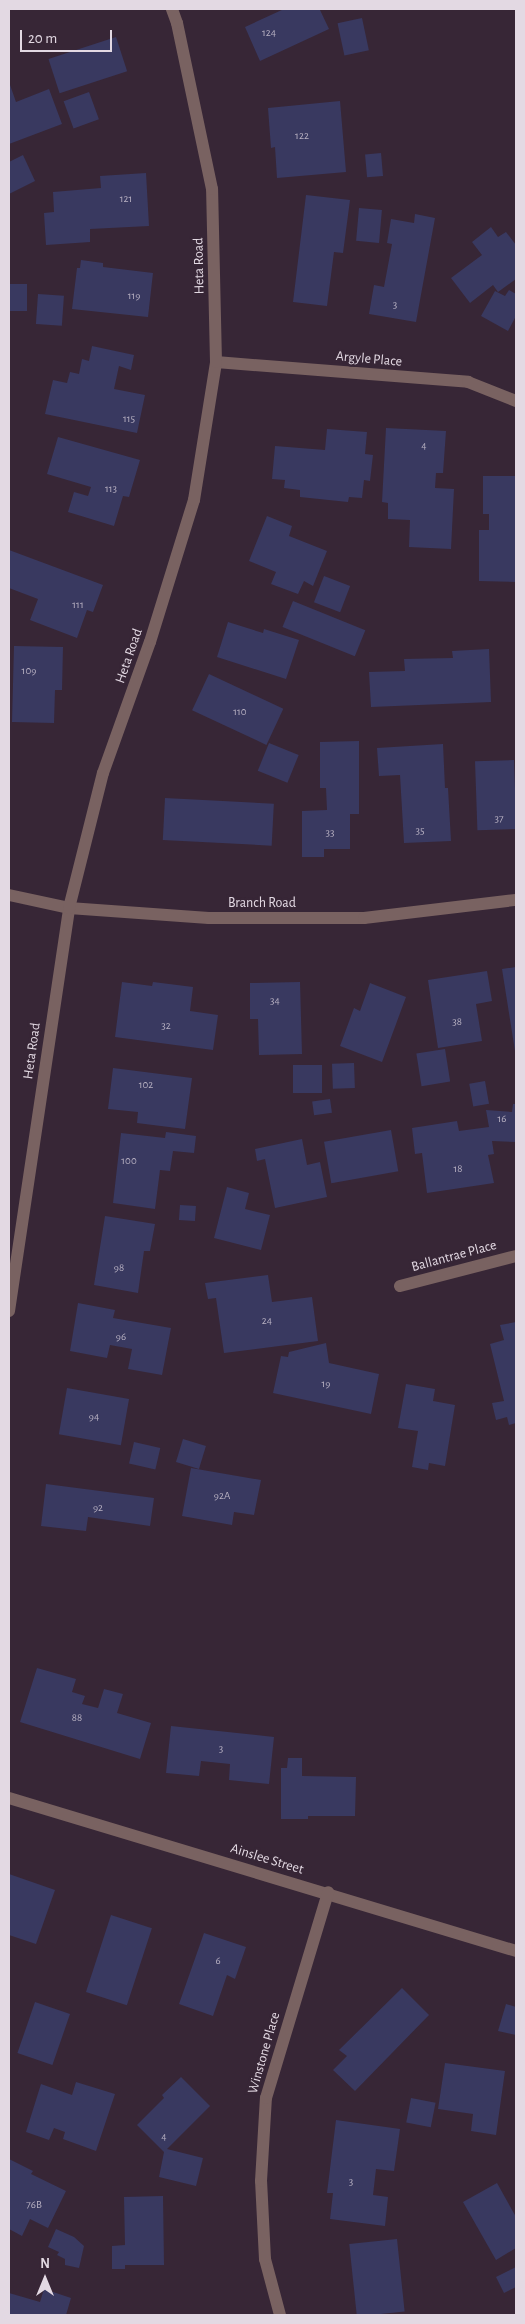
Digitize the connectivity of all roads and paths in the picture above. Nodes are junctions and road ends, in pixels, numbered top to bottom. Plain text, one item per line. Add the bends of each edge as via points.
1 (172, 9) edge
2 (216, 362) junction
3 (516, 401) edge
4 (9, 895) edge
5 (516, 900) edge
6 (69, 908) junction
7 (516, 1256) edge
8 (400, 1286) dead end
9 (9, 1311) edge
10 (9, 1798) edge
11 (328, 1892) junction
12 (516, 1951) edge
13 (280, 2315) edge

1 - 2 street, Heta Road via 212,189
2 - 3 street, Argyle Place via 468,382
2 - 6 street, Heta Road via 194,500 150,642 103,773
4 - 6 street, Branch Road
5 - 6 street, Branch Road via 364,918 209,918
6 - 9 street, Heta Road
7 - 8 street, Ballantrae Place
10 - 11 street, Ainslee Street
11 - 12 street, Ainslee Street
11 - 13 street, Winstone Place via 266,2098 261,2181 265,2259

